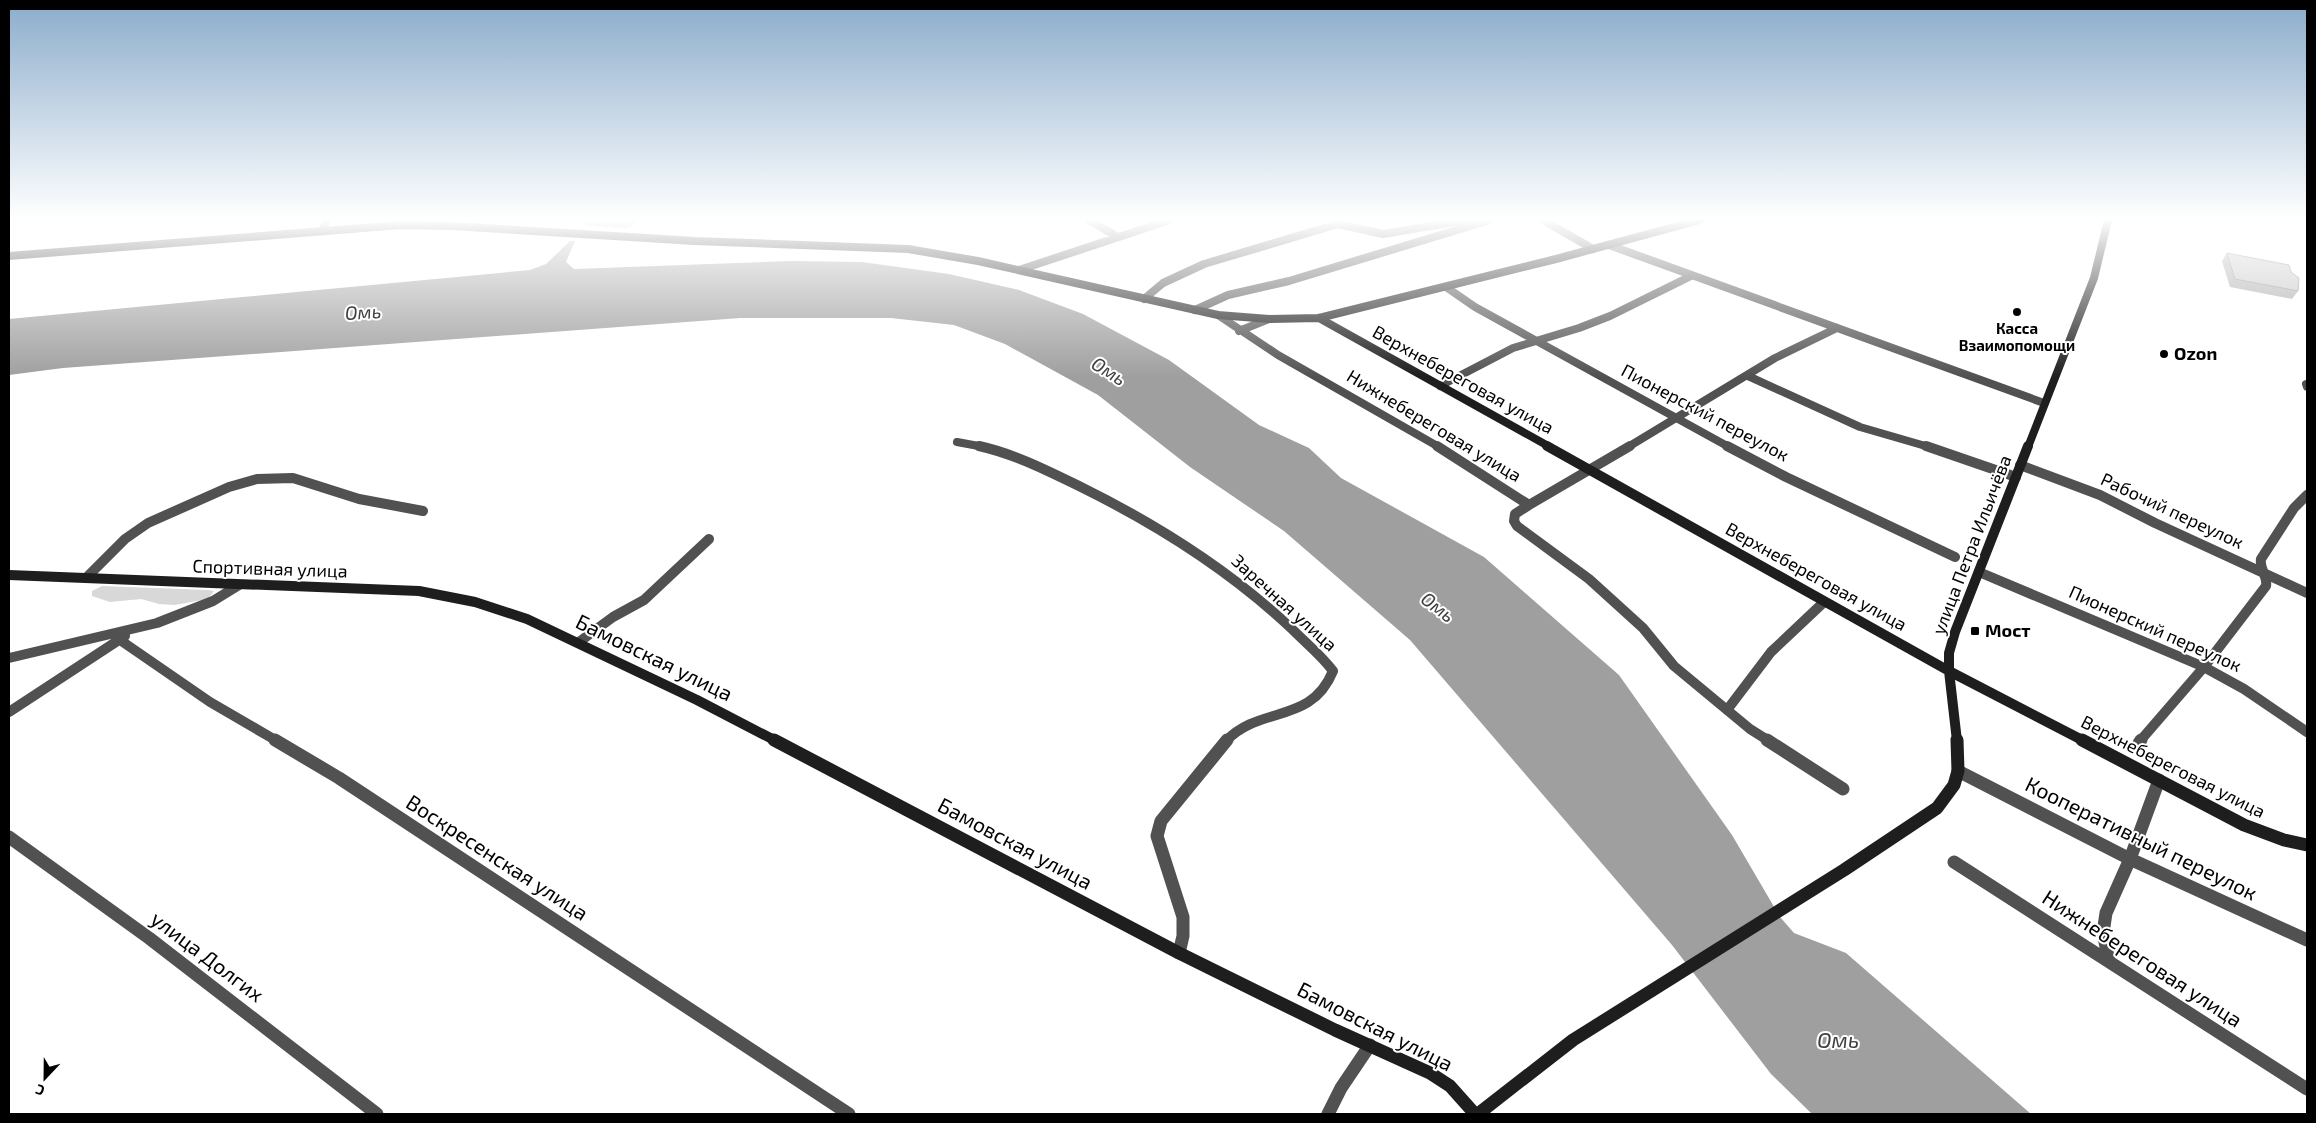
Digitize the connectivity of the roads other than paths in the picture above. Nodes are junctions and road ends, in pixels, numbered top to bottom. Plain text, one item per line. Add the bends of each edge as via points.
1 (1031, 272) edge
2 (1187, 272) edge
3 (1319, 272) edge
4 (1502, 272) edge
5 (1681, 272) edge
6 (2095, 272) edge
7 (1043, 275) joint
8 (1691, 276) junction
9 (1446, 287) junction
10 (1144, 299) junction
11 (1195, 310) junction
12 (1218, 315) junction
13 (1319, 318) junction
14 (1269, 319) junction
15 (1837, 328) junction
16 (1239, 331) junction
17 (1537, 341) junction
18 (1748, 376) junction
19 (1440, 386) junction
20 (2044, 403) junction
21 (1675, 419) junction
22 (957, 442) dead end
23 (2020, 465) junction
24 (1589, 470) junction
25 (2016, 477) junction
26 (2307, 495) edge
27 (1529, 505) junction
28 (423, 511) dead end
29 (709, 539) dead end
30 (1955, 557) dead end
31 (2262, 570) junction
32 (1980, 572) junction
33 (9, 576) edge
34 (86, 578) junction
35 (239, 585) junction
36 (2307, 593) edge
37 (1824, 602) junction
38 (527, 619) joint
39 (137, 628) junction
40 (120, 640) junction
41 (579, 642) junction
42 (9, 658) edge
43 (2204, 667) junction
44 (1949, 672) junction
45 (1727, 710) junction
46 (9, 712) edge
47 (2307, 732) edge
48 (2139, 743) dead end
49 (1958, 771) junction
50 (2159, 780) junction
51 (1843, 789) dead end
52 (9, 837) edge
53 (2307, 845) edge
54 (2130, 859) junction
55 (1954, 862) dead end
56 (2307, 940) edge
57 (1179, 953) junction
58 (2109, 961) junction
59 (1370, 1045) junction
60 (2307, 1090) edge
61 (377, 1114) edge
62 (848, 1114) edge
63 (1328, 1114) edge
64 (1477, 1114) edge

1 - 7 street
2 - 10 street via 1153,290
3 - 11 street via 1212,300
4 - 9 street
5 - 8 street
6 - 20 street, улица Петра Ильичёва
7 - 10 street
8 - 15 street
8 - 17 street via 1610,316
9 - 13 street
9 - 17 street, Пионерский переулок
10 - 11 street
11 - 12 street
12 - 14 street
12 - 16 street, Нижнебереговая улица
13 - 14 street
13 - 19 street, Верхнебереговая улица
14 - 16 street
15 - 18 street via 1775,358
15 - 20 street
16 - 27 street, Нижнебереговая улица via 1307,374 1392,419
17 - 19 street via 1513,348
17 - 21 street, Пионерский переулок
18 - 21 street
18 - 25 street via 1860,427 1915,442
19 - 24 street, Верхнебереговая улица
20 - 23 street, улица Петра Ильичёва
21 - 24 street
21 - 30 street, Пионерский переулок via 1786,477
22 - 57 street, Заречная улица via 1020,458 1166,532 1250,591 1333,671 1330,684 1301,708 1238,731 1221,747 1161,822 1157,836 1183,917
23 - 25 street, улица Петра Ильичёва
23 - 31 street, Рабочий переулок via 2084,488
24 - 27 street
24 - 37 street, Верхнебереговая улица
25 - 32 street, улица Петра Ильичёва
26 - 31 street via 2294,508 2261,559
27 - 45 street, Нижнебереговая улица via 1515,514 1517,526 1589,579 1643,628 1674,666
28 - 34 street via 359,499 293,478 257,479 206,497 148,524 125,538
29 - 41 street via 644,600 613,617
31 - 36 street, Рабочий переулок
31 - 43 street via 2266,586
32 - 43 street, Пионерский переулок
32 - 44 street, улица Петра Ильичёва via 1954,632
33 - 34 street, Спортивная улица
34 - 35 street, Спортивная улица
35 - 38 street, Спортивная улица via 419,591 475,602
35 - 39 street via 188,613
37 - 44 street, Верхнебереговая улица
37 - 45 street via 1746,681
38 - 41 street, Бамовская улица
39 - 40 street
39 - 42 street
40 - 46 street
40 - 62 street, Воскресенская улица via 210,702 339,778
41 - 57 street, Бамовская улица
43 - 47 street, Пионерский переулок via 2244,689
43 - 48 street
44 - 49 street, улица Петра Ильичёва via 1957,728
44 - 50 street, Верхнебереговая улица
45 - 51 street, Нижнебереговая улица
49 - 54 street, Кооперативный переулок
49 - 64 street, улица Петра Ильичёва via 1954,785 1937,808 1573,1040
50 - 53 street, Верхнебереговая улица via 2265,834
50 - 54 street
52 - 61 street, улица Долгих via 126,920
54 - 56 street, Кооперативный переулок
54 - 58 street via 2106,913 2102,933
55 - 58 street, Нижнебереговая улица
57 - 59 street, Бамовская улица
58 - 60 street, Нижнебереговая улица
59 - 63 street
59 - 64 street, Бамовская улица via 1430,1073 1450,1086

